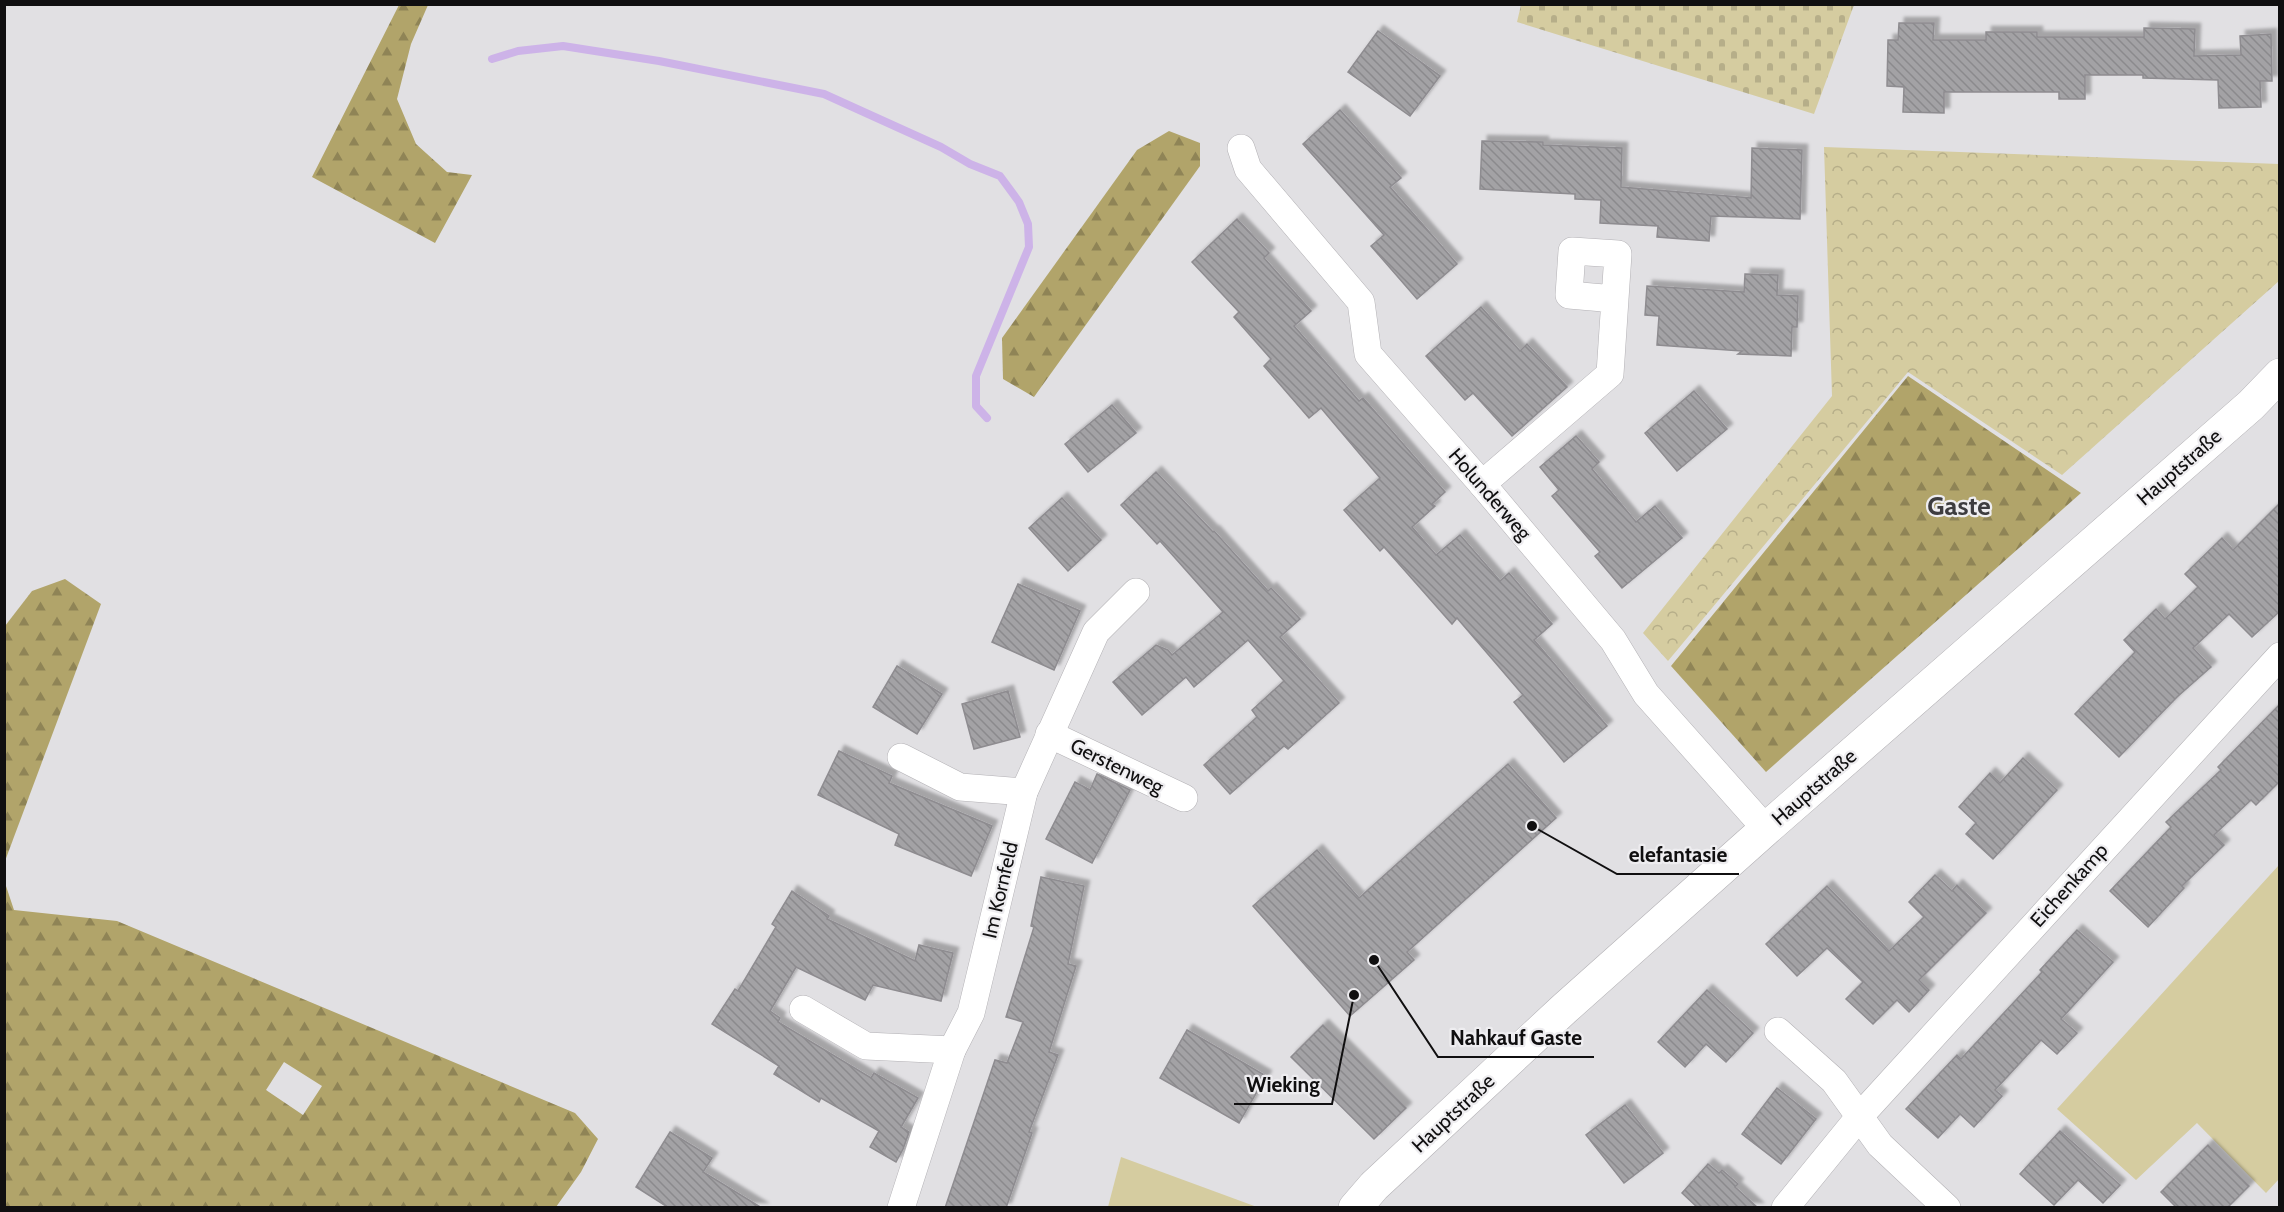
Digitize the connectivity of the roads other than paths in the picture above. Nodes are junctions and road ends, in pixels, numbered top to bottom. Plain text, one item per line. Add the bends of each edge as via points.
1 (1241, 148) dead end
2 (1615, 298) dead end
3 (2280, 375) edge
4 (1482, 484) junction
5 (1136, 592) dead end
6 (2280, 656) edge
7 (1050, 734) junction
8 (901, 757) dead end
9 (1024, 792) junction
10 (1184, 798) dead end
11 (1766, 829) junction
12 (803, 1009) dead end
13 (1778, 1031) dead end
14 (952, 1050) junction
15 (1860, 1116) junction
16 (901, 1208) edge
17 (1355, 1208) edge
18 (1785, 1208) edge
19 (1947, 1208) edge

1 - 4 street, Holunderweg via 1248,169 1361,302 1368,354
2 - 4 street via 1610,374
3 - 11 street, Hauptstraße via 2251,405
4 - 11 street, Holunderweg via 1613,640 1646,694
5 - 7 street, Im Kornfeld via 1096,632
6 - 15 street, Eichenkamp
7 - 9 street, Im Kornfeld
7 - 10 street, Gerstenweg
8 - 9 street via 960,788
9 - 14 street, Im Kornfeld via 972,1013
11 - 17 street, Hauptstraße via 1564,1009
12 - 14 street via 866,1046
13 - 15 street via 1834,1081
14 - 16 street, Im Kornfeld
15 - 18 street, Eichenkamp
15 - 19 street via 1880,1145

